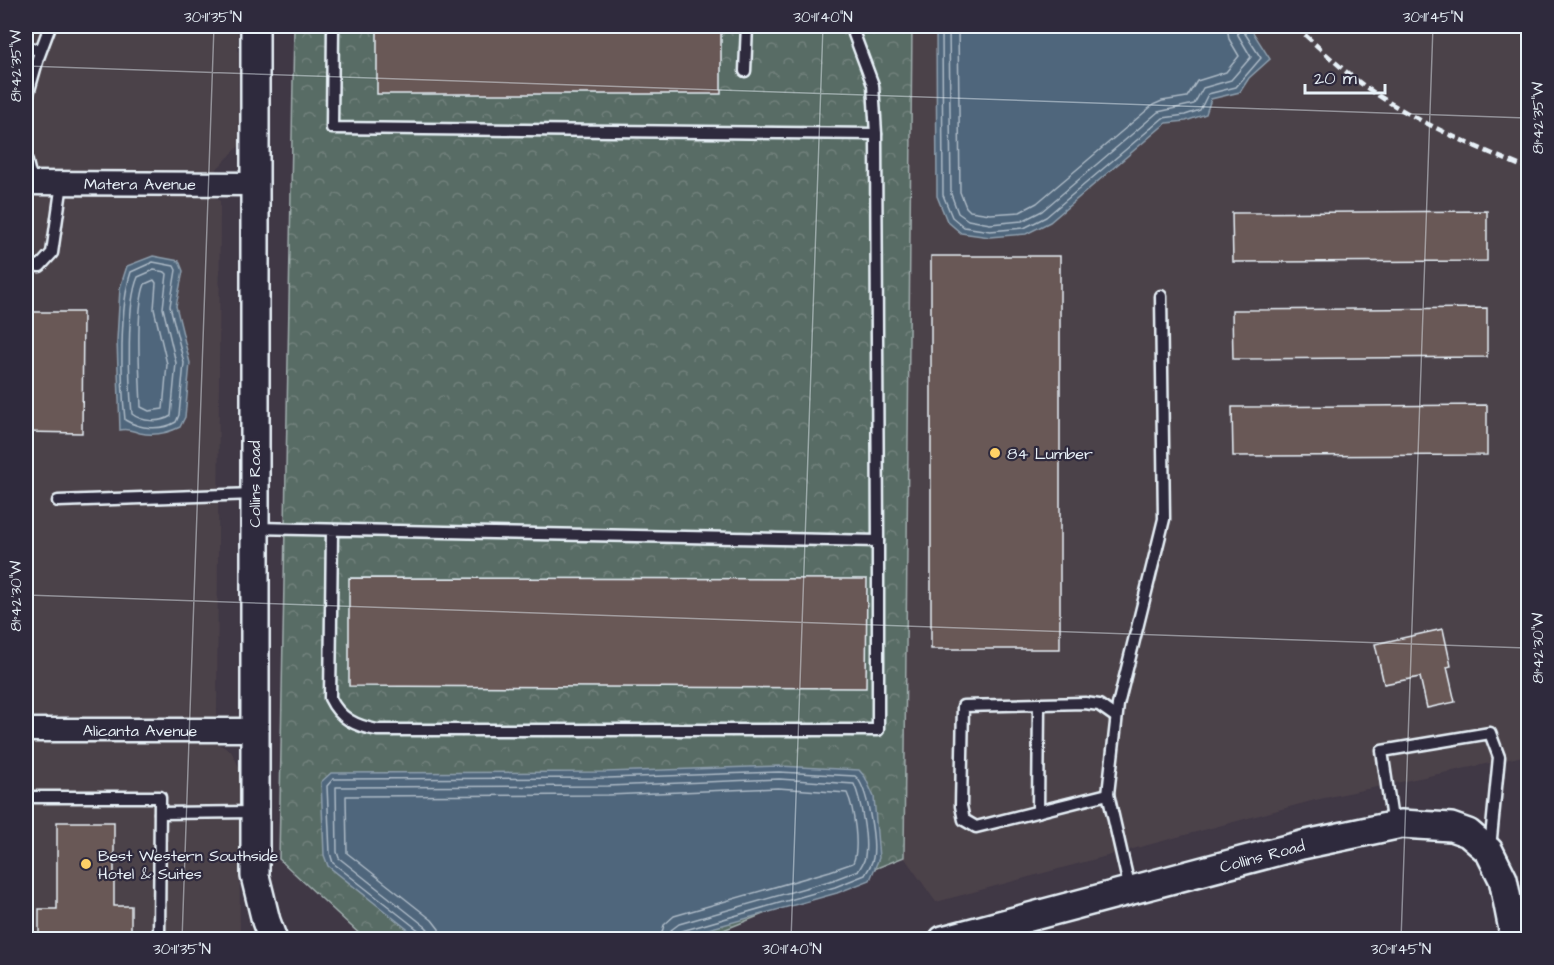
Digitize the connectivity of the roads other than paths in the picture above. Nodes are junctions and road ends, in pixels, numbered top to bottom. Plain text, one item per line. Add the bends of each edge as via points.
1 (50, 26) edge
2 (255, 26) edge
3 (333, 26) edge
4 (747, 26) edge
5 (851, 26) edge
6 (26, 47) edge
7 (40, 50) junction
8 (745, 71) dead end
9 (26, 101) edge
10 (876, 134) junction
11 (26, 158) edge
12 (29, 183) edge
13 (62, 183) junction
14 (255, 184) junction
15 (26, 266) edge
16 (1161, 296) dead end
17 (255, 494) junction
18 (58, 501) dead end
19 (254, 528) junction
20 (332, 531) junction
21 (878, 541) junction
22 (1039, 704) junction
23 (1116, 717) junction
24 (26, 730) edge
25 (254, 730) junction
26 (1108, 794) junction
27 (26, 797) edge
28 (255, 812) junction
29 (1038, 812) junction
30 (160, 813) junction
31 (1393, 826) junction
32 (1489, 851) junction
33 (1131, 890) junction
34 (159, 939) edge
35 (273, 939) edge
36 (943, 939) edge
37 (1515, 939) edge

1 - 7 lane
2 - 14 street, Collins Road
3 - 10 lane via 332,128
4 - 8 lane
5 - 10 lane via 873,85
6 - 7 lane
7 - 9 lane
10 - 21 lane
11 - 12 lane
12 - 13 street, Matera Avenue
13 - 14 street, Matera Avenue
13 - 15 lane via 52,253 40,266
14 - 17 street, Collins Road
16 - 23 lane via 1164,519
17 - 18 lane
17 - 19 street, Collins Road
19 - 20 lane
19 - 25 street, Collins Road
20 - 21 lane
20 - 21 lane via 330,698 351,723 377,730 878,730
22 - 23 lane via 1099,705
22 - 29 lane
22 - 29 lane via 963,706 961,806 964,820 976,827
23 - 26 lane
24 - 25 street, Alicanta Avenue
25 - 28 street, Collins Road
26 - 29 lane
26 - 33 lane
27 - 30 lane via 160,797
28 - 30 lane
28 - 35 street, Collins Road via 255,876
30 - 34 lane
31 - 32 street, Collins Road via 1450,827 1468,833
31 - 32 lane via 1382,752 1490,733 1499,757
31 - 33 street, Collins Road via 1302,845
32 - 37 street, Collins Road via 1503,879
33 - 36 street, Collins Road

